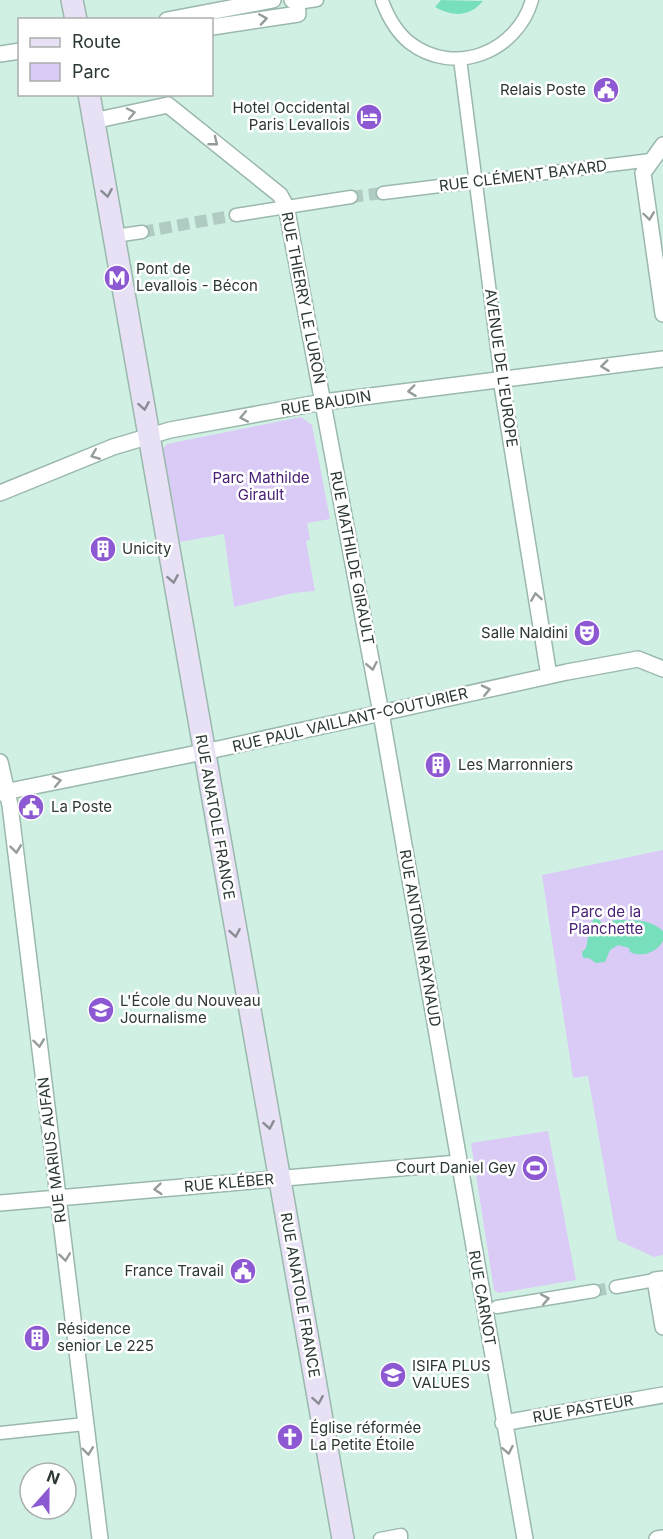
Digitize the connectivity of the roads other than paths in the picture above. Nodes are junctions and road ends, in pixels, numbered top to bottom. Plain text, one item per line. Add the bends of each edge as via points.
1 (72, 0) edge
2 (273, 0) edge
3 (317, 0) edge
4 (379, 0) edge
5 (532, 0) edge
6 (295, 2) edge
7 (232, 4) edge
8 (76, 18) edge
9 (175, 18) edge
10 (236, 23) junction
11 (213, 27) edge
12 (18, 51) edge
13 (0, 54) edge
14 (460, 59) junction
15 (89, 96) edge
16 (167, 100) edge
17 (93, 121) junction
18 (660, 152) edge
19 (477, 182) junction
20 (383, 193) tunnel mouth
21 (351, 197) tunnel mouth
22 (286, 206) junction
23 (236, 215) tunnel mouth
24 (142, 232) tunnel mouth
25 (115, 236) junction
26 (663, 314) edge
27 (663, 359) edge
28 (501, 379) junction
29 (323, 402) junction
30 (150, 435) junction
31 (0, 493) edge
32 (663, 669) edge
33 (549, 676) junction
34 (381, 713) junction
35 (204, 751) junction
36 (0, 762) edge
37 (4, 792) edge
38 (458, 1163) junction
39 (279, 1178) junction
40 (58, 1198) junction
41 (0, 1203) edge
42 (659, 1279) edge
43 (616, 1287) tunnel mouth
44 (594, 1291) tunnel mouth
45 (491, 1309) junction
46 (663, 1327) edge
47 (663, 1395) edge
48 (503, 1423) junction
49 (85, 1424) junction
50 (0, 1433) edge
51 (663, 1538) edge
52 (100, 1539) edge
53 (343, 1539) edge
54 (380, 1539) edge
55 (401, 1539) edge
56 (525, 1539) edge
57 (657, 1539) edge

1 - 8 main road
2 - 7 street
3 - 6 street
4 - 14 street via 409,42 431,55
5 - 14 street via 520,26 503,44 481,55
10 -> 6 street via 298,14
7 - 9 street
7 - 10 street
10 - 11 street
12 - 13 street
14 - 19 street, AVENUE DE L'EUROPE
15 - 17 main road, RUE ANATOLE FRANCE
17 -> 16 street
16 -> 22 street, RUE THIERRY LE LURON via 280,195
17 -> 25 main road, RUE ANATOLE FRANCE
18 - 19 street, RUE CLÉMENT BAYARD
18 -> 26 street via 643,173
19 - 20 street, RUE CLÉMENT BAYARD
19 - 28 street, AVENUE DE L'EUROPE
21 - 22 street
22 - 23 street
22 - 29 street, RUE THIERRY LE LURON
24 - 25 street
25 -> 30 main road, RUE ANATOLE FRANCE
27 -> 28 street, RUE BAUDIN
28 -> 29 street, RUE BAUDIN
33 -> 28 street, AVENUE DE L'EUROPE
29 -> 30 street, RUE BAUDIN
29 -> 34 street, RUE MATHILDE GIRAULT
30 -> 31 street, RUE BAUDIN
30 -> 35 main road, RUE ANATOLE FRANCE
32 - 33 street, RUE PAUL VAILLANT-COUTURIER via 638,660
34 -> 33 street, RUE PAUL VAILLANT-COUTURIER
34 - 35 street, RUE PAUL VAILLANT-COUTURIER
34 - 38 street, RUE ANTONIN RAYNAUD
37 -> 35 street, RUE PAUL VAILLANT-COUTURIER
35 -> 39 main road, RUE ANATOLE FRANCE
36 - 37 street, RUE MARIUS AUFAN
37 -> 40 street, RUE MARIUS AUFAN
38 - 39 street, RUE KLÉBER
38 - 45 street, RUE CARNOT
39 -> 40 street, RUE KLÉBER
39 -> 53 main road, RUE ANATOLE FRANCE
40 - 41 street, RUE KLÉBER
40 -> 49 street, RUE MARIUS AUFAN
42 - 43 street
42 - 46 street
45 -> 44 street
45 - 48 street, RUE CARNOT
47 - 48 street, RUE PASTEUR
48 -> 56 street, RUE CARNOT
49 - 50 street
49 -> 52 street, RUE MARIUS AUFAN
51 - 57 street
54 - 55 street via 401,1535

